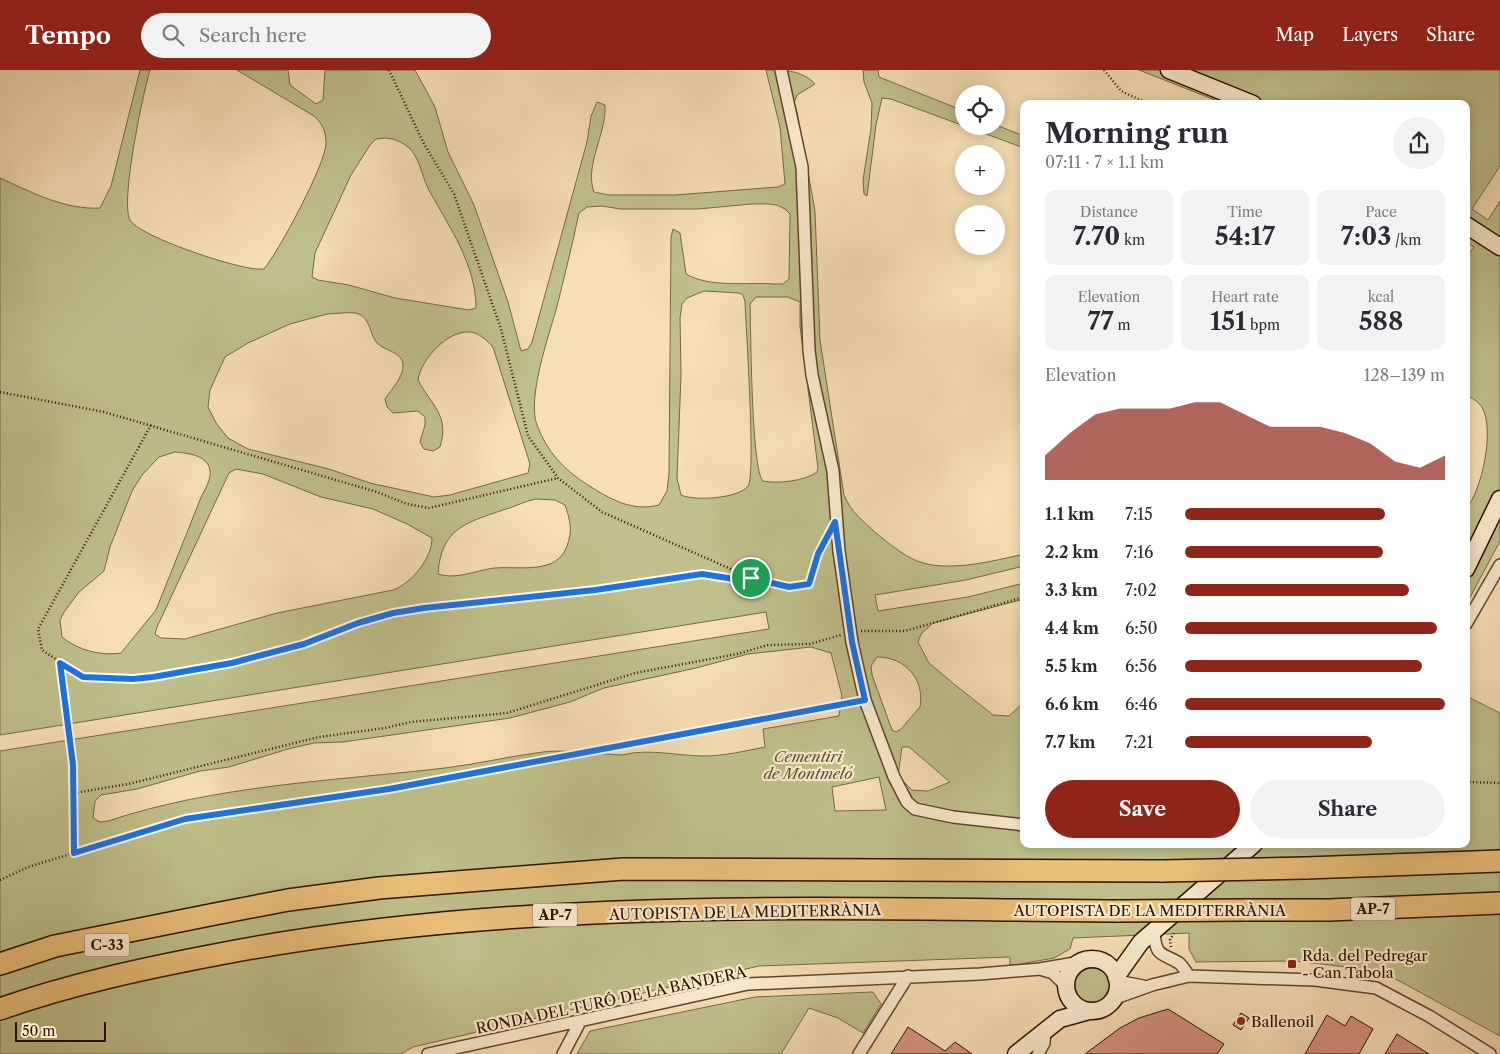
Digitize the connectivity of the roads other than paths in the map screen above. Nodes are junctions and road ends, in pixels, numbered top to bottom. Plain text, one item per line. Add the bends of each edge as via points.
1 (781, 70) edge
2 (1169, 70) edge
3 (1243, 100) edge
4 (1470, 228) edge
5 (1500, 247) edge
6 (1500, 489) edge
7 (1500, 498) edge
8 (1488, 522) junction
9 (1470, 560) edge
10 (1500, 565) edge
11 (1470, 617) edge
12 (1020, 826) edge
13 (1249, 848) edge
14 (1500, 861) edge
15 (1500, 903) edge
16 (215, 914) junction
17 (1154, 932) junction
18 (1135, 948) junction
19 (1099, 960) junction
20 (1080, 962) junction
21 (0, 964) edge
22 (1040, 969) junction
23 (908, 976) junction
24 (1189, 976) junction
25 (0, 978) edge
26 (1117, 979) junction
27 (1152, 985) junction
28 (1066, 990) junction
29 (1113, 999) junction
30 (0, 1009) edge
31 (1089, 1011) junction
32 (1060, 1019) junction
33 (580, 1022) junction
34 (1045, 1029) junction
35 (1014, 1053) edge
36 (428, 1054) edge
37 (563, 1054) edge
38 (859, 1054) edge
39 (1038, 1054) edge
40 (1490, 1054) edge

1 - 12 street, bridge via 802,167 812,375 833,471 839,551 865,700 894,777 907,802 915,808 953,818
2 - 3 street
4 - 5 street
6 - 8 street
7 - 8 street
8 - 9 street
10 - 11 street
13 - 17 street
14 - 16 highway, bridge via 1163,870 623,869 379,888
15 - 30 highway, AUTOPISTA DE LA MEDITERRÀNIA / AP-7, bridge via 1348,910 780,910 471,919 339,933 262,946 151,968
16 - 21 highway via 55,946
16 - 25 highway, C-33
17 - 18 street
17 - 24 street via 1158,950 1165,958 1181,964
18 - 19 street
18 - 26 street
19 - 20 street
19 - 26 street via 1110,966
20 - 22 street, RONDA DEL TURÓ DE LA BANDERA
20 - 28 street via 1068,973
22 - 23 street, RONDA DEL TURÓ DE LA BANDERA
22 - 28 street via 1053,973
23 - 33 street, RONDA DEL TURÓ DE LA BANDERA via 748,984
23 - 38 street
24 - 27 street
24 - 40 street via 1324,981 1376,988
26 - 27 street via 1136,986
26 - 29 street
27 - 29 street
28 - 31 street via 1074,1004
28 - 32 street
29 - 31 street via 1103,1008
31 - 32 street
32 - 34 street
33 - 36 street, RONDA DEL TURÓ DE LA BANDERA
33 - 37 street
34 - 35 street
34 - 39 street via 1044,1043

